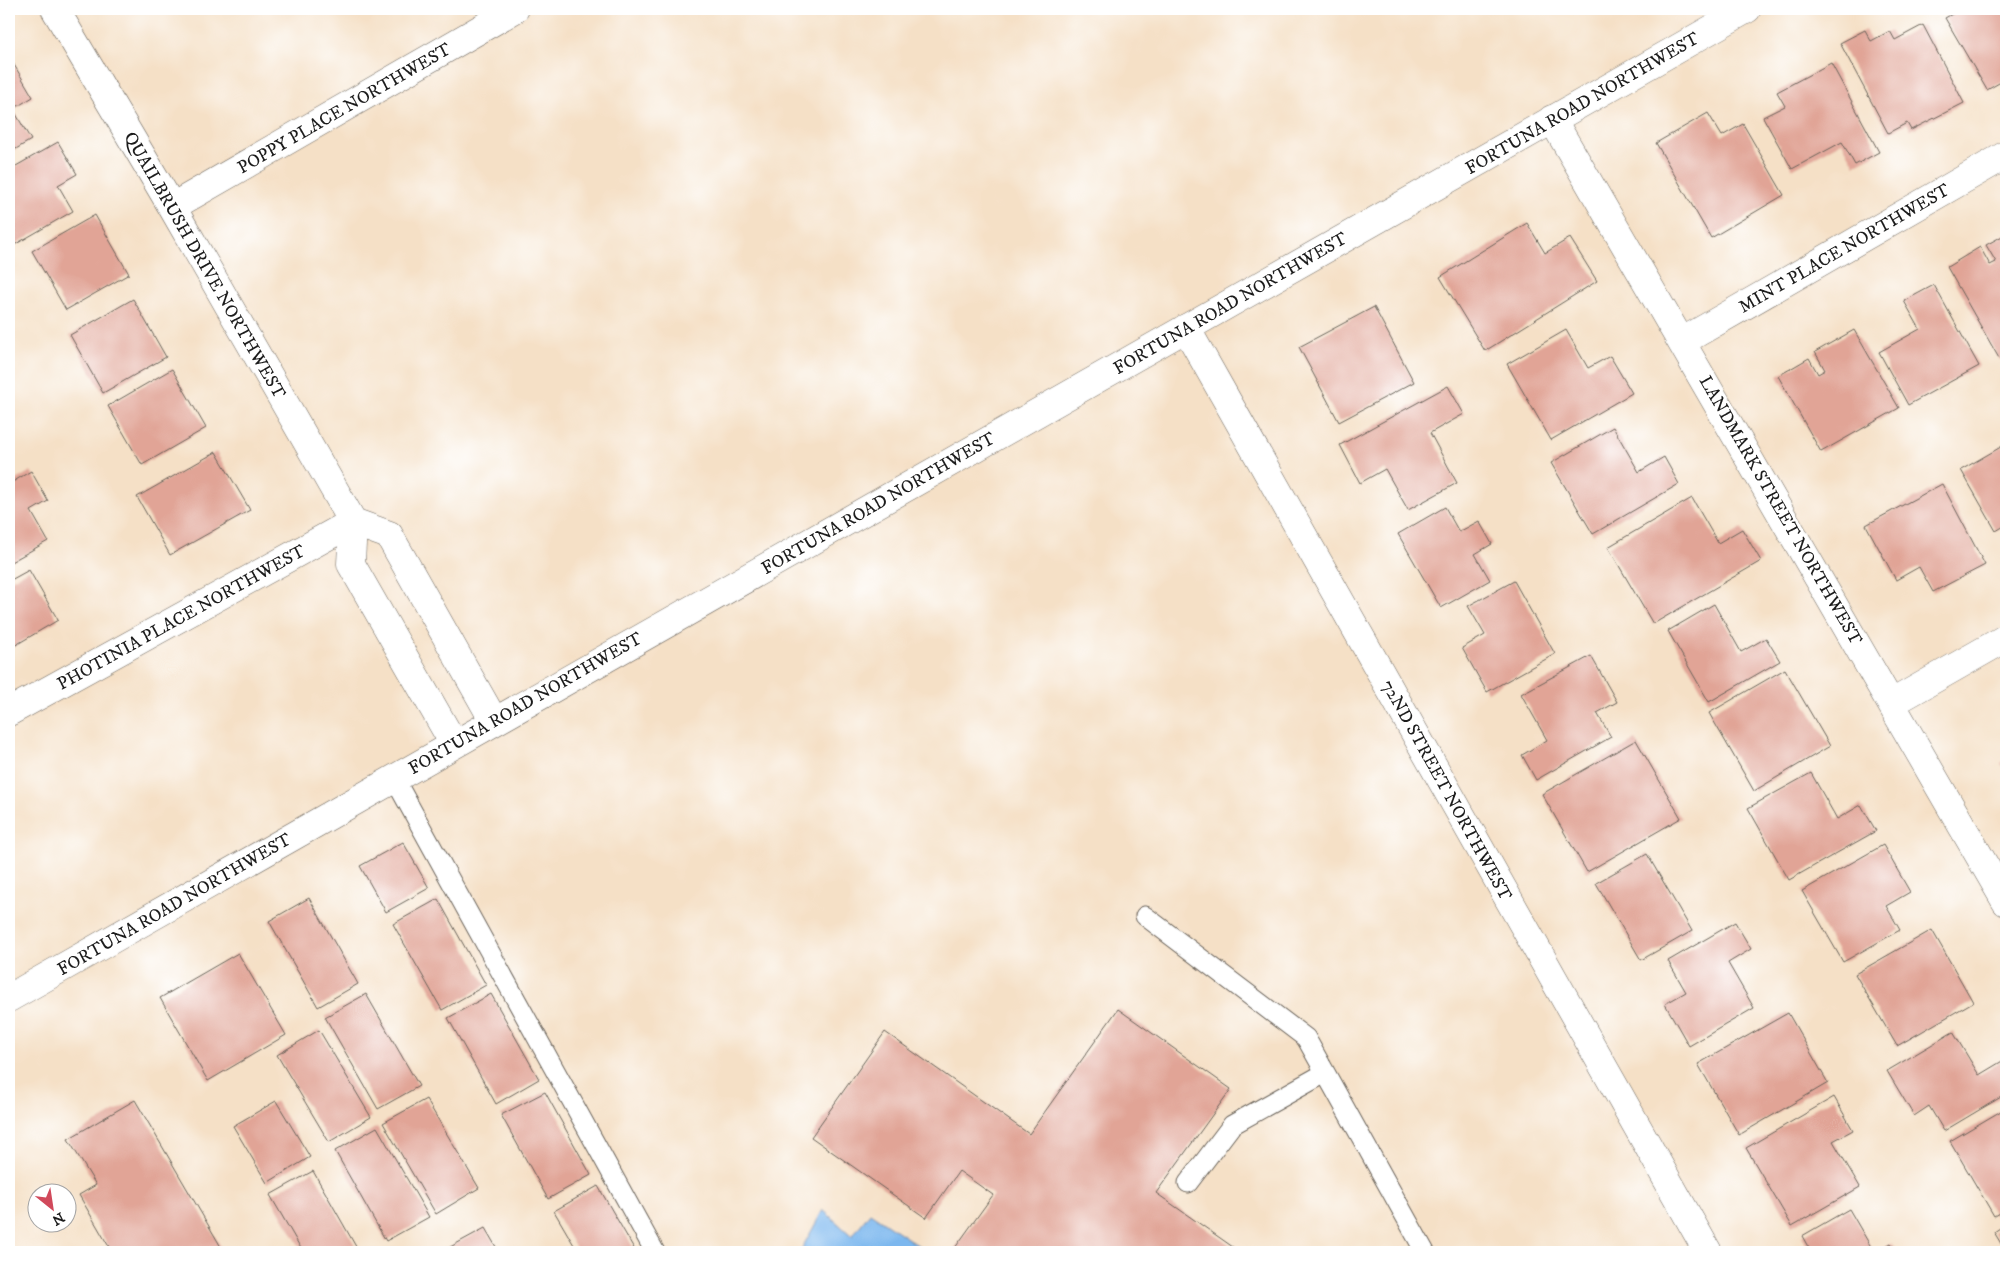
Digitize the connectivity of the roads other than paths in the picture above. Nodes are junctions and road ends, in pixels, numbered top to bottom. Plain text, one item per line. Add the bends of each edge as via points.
1 (55, 9) edge
2 (515, 9) edge
3 (1746, 9) edge
4 (1552, 119) junction
5 (2006, 155) edge
6 (172, 207) junction
7 (1186, 328) junction
8 (1682, 340) junction
9 (353, 522) junction
10 (2006, 638) edge
11 (1892, 703) junction
12 (9, 712) edge
13 (494, 721) junction
14 (454, 744) junction
15 (394, 778) junction
16 (2006, 902) edge
17 (1145, 916) dead end
18 (9, 998) edge
19 (1326, 1072) junction
20 (1188, 1183) dead end
21 (655, 1252) edge
22 (1425, 1252) edge
23 (1708, 1252) edge

1 - 6 street, QUAILBRUSH DRIVE NORTHWEST
2 - 6 street, POPPY PLACE NORTHWEST
3 - 4 street, FORTUNA ROAD NORTHWEST
4 - 7 street, FORTUNA ROAD NORTHWEST
4 - 8 street, LANDMARK STREET NORTHWEST
5 - 8 street, MINT PLACE NORTHWEST
6 - 9 street, QUAILBRUSH DRIVE NORTHWEST
7 - 13 street, FORTUNA ROAD NORTHWEST
7 - 23 street, 72ND STREET NORTHWEST
8 - 11 street, LANDMARK STREET NORTHWEST
9 - 12 street, PHOTINIA PLACE NORTHWEST
9 - 13 street via 389,535
9 - 14 street via 352,564
10 - 11 street
11 - 16 street, LANDMARK STREET NORTHWEST
13 - 14 street, FORTUNA ROAD NORTHWEST
14 - 15 street, FORTUNA ROAD NORTHWEST
15 - 18 street, FORTUNA ROAD NORTHWEST
15 - 21 lane
17 - 19 lane via 1306,1038
19 - 20 lane via 1232,1125
19 - 22 lane

